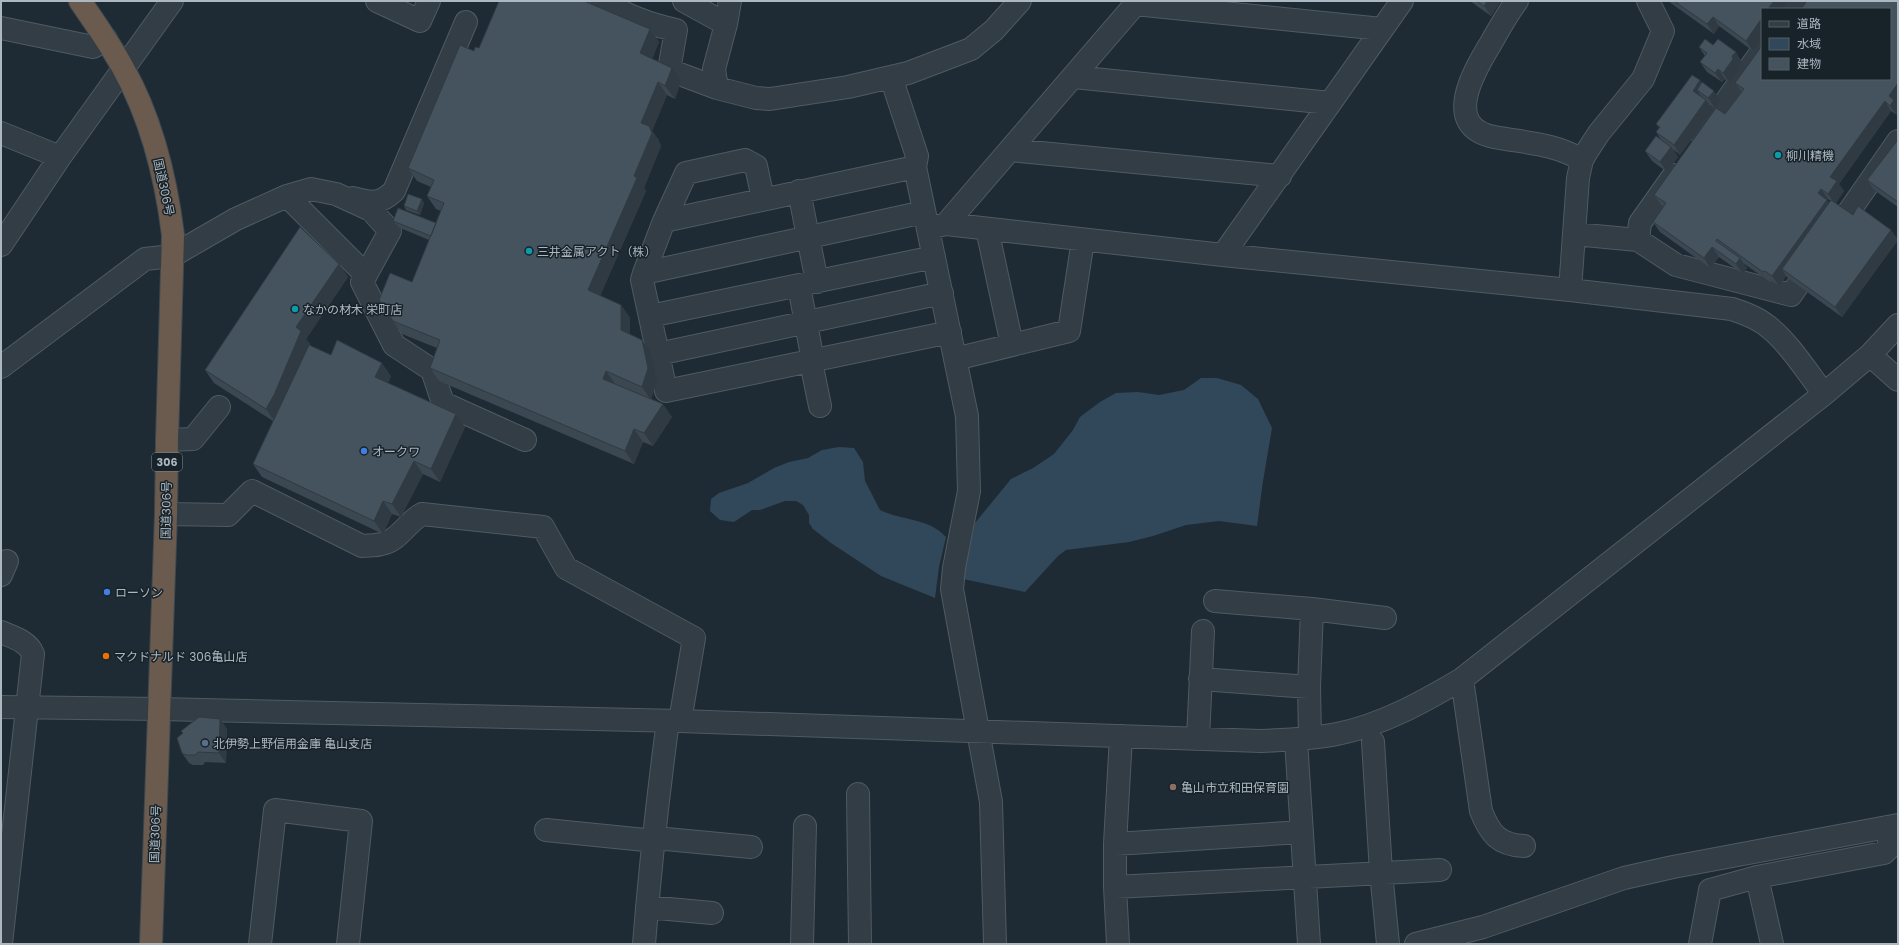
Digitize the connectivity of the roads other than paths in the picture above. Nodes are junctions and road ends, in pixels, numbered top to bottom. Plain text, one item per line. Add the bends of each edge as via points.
1 (80, 1) edge
2 (172, 1) edge
3 (377, 1) edge
4 (429, 1) edge
5 (601, 1) edge
6 (684, 1) edge
7 (730, 1) edge
8 (1020, 1) edge
9 (1402, 1) edge
10 (1517, 1) edge
11 (1648, 1) edge
12 (1137, 3) edge
13 (466, 22) dead end
14 (726, 24) junction
15 (1, 28) edge
16 (1382, 29) junction
17 (106, 39) junction
18 (1761, 52) edge
19 (124, 69) junction
20 (891, 77) junction
21 (1074, 77) junction
22 (717, 88) junction
23 (1330, 104) junction
24 (1, 133) edge
25 (1898, 141) edge
26 (1010, 150) junction
27 (60, 157) junction
28 (1582, 160) junction
29 (915, 167) junction
30 (1280, 176) junction
31 (394, 191) junction
32 (799, 191) junction
33 (336, 194) junction
34 (287, 196) junction
35 (763, 199) junction
36 (933, 221) junction
37 (664, 222) junction
38 (987, 229) junction
39 (390, 231) junction
40 (1574, 234) junction
41 (808, 237) junction
42 (1083, 240) junction
43 (1638, 240) junction
44 (1, 244) edge
45 (1223, 255) junction
46 (172, 256) junction
47 (934, 257) junction
48 (644, 272) junction
49 (366, 275) junction
50 (808, 284) junction
51 (1570, 290) junction
52 (942, 293) junction
53 (650, 316) junction
54 (806, 322) junction
55 (1898, 325) edge
56 (950, 332) junction
57 (1012, 345) junction
58 (658, 354) junction
59 (1870, 355) junction
60 (955, 359) junction
61 (812, 361) junction
62 (1, 367) edge
63 (1898, 380) edge
64 (1824, 394) junction
65 (219, 406) dead end
66 (820, 406) dead end
67 (167, 440) junction
68 (525, 440) dead end
69 (166, 514) junction
70 (1215, 601) dead end
71 (1312, 609) junction
72 (1385, 618) dead end
73 (1203, 631) dead end
74 (1, 632) edge
75 (1462, 679) junction
76 (1200, 680) junction
77 (1309, 688) junction
78 (26, 707) junction
79 (1, 708) edge
80 (160, 709) junction
81 (674, 721) junction
82 (978, 732) junction
83 (1121, 736) junction
84 (1198, 739) junction
85 (1303, 739) junction
86 (1373, 742) dead end
87 (858, 794) dead end
88 (805, 826) dead end
89 (1892, 826) edge
90 (546, 830) dead end
91 (1302, 832) junction
92 (655, 841) junction
93 (1115, 844) junction
94 (1524, 846) dead end
95 (751, 847) dead end
96 (1440, 870) dead end
97 (1380, 872) junction
98 (1304, 875) junction
99 (1757, 877) junction
100 (1115, 887) junction
101 (647, 907) junction
102 (712, 913) dead end
103 (1, 944) edge
104 (151, 944) edge
105 (260, 944) edge
106 (348, 944) edge
107 (644, 944) edge
108 (802, 944) edge
109 (860, 944) edge
110 (995, 944) edge
111 (1118, 944) edge
112 (1309, 944) edge
113 (1388, 944) edge
114 (1416, 944) edge
115 (1700, 944) edge
116 (1772, 944) edge

1 - 17 highway, 国道306号 / 306
2 - 19 street
3 - 4 street via 420,21
5 - 22 street via 633,18 676,30 669,70
6 - 14 street
7 - 14 street
8 - 20 street via 994,30 971,49
9 - 16 street
10 - 28 street via 1485,53 1466,92 1465,109 1469,124 1479,132 1494,137 1541,143 1573,154
11 - 28 street via 1663,31 1642,79 1599,133
12 - 16 street
12 - 21 street
13 - 31 street
14 - 22 street via 714,69
15 - 17 street via 93,47
16 - 23 street
17 - 19 highway, 国道306号 / 306
18 - 43 street via 1640,223
19 - 27 street
19 - 46 highway, 国道306号 / 306 via 157,154 170,206 174,235
20 - 22 street via 848,87 770,99
20 - 29 street via 917,156
21 - 23 street
21 - 26 street
23 - 30 street
24 - 27 street
25 - 43 street via 1791,295 1676,265
26 - 30 street
26 - 36 street
27 - 44 street
28 - 40 street via 1578,178
29 - 32 street
29 - 36 street
30 - 45 street
31 - 33 street via 385,200 370,203
31 - 39 street
32 - 35 street
32 - 41 street
33 - 34 street via 311,188
33 - 39 street via 371,210
34 - 46 street via 236,219
34 - 49 street
35 - 37 street
35 - 37 street via 756,166 745,160 686,173
36 - 38 street
36 - 41 street
36 - 47 street
37 - 48 street
38 - 42 street
38 - 57 street
39 - 49 street
40 - 43 street
40 - 51 street
41 - 48 street
41 - 50 street
42 - 45 street
42 - 57 street via 1069,331
45 - 51 street
46 - 62 street via 145,259
46 - 67 highway, 国道306号 / 306
47 - 50 street
47 - 52 street
48 - 53 street via 642,280
49 - 68 street via 362,282 394,345 432,370 443,402
50 - 53 street
50 - 54 street
51 - 64 street via 1712,306 1732,309 1751,316 1766,325 1781,340
52 - 54 street
52 - 56 street
53 - 58 street
54 - 58 street
54 - 61 street
55 - 59 street
56 - 60 street
56 - 61 street
57 - 60 street
58 - 61 street via 666,391
59 - 63 street
59 - 64 street
60 - 82 street via 968,416 969,491 952,589
61 - 66 street
64 - 75 street
65 - 67 street via 193,439
67 - 69 highway, 国道306号 / 306
69 - 80 highway, 国道306号 / 306
69 - 81 street via 228,515 252,491 362,546 382,544 394,538 422,514 543,527 566,568 694,638
70 - 71 street
71 - 72 street
71 - 77 street
73 - 76 street
74 - 78 street via 24,643 31,648 33,654
75 - 85 street via 1408,709 1375,723 1338,734
75 - 94 street via 1481,810 1486,824 1494,836 1510,845
76 - 77 street
76 - 84 street
77 - 85 street
78 - 79 street
78 - 80 street
78 - 103 street
80 - 81 street
80 - 104 highway, 国道306号 / 306
81 - 82 street
81 - 92 street via 655,821
82 - 83 street
82 - 110 street via 991,802
83 - 84 street
83 - 93 street
84 - 85 street
85 - 91 street
86 - 97 street
87 - 109 street
88 - 108 street
89 - 99 street via 1890,847 1884,853
89 - 114 street via 1624,878 1483,928
90 - 92 street
91 - 93 street
91 - 98 street
92 - 95 street via 666,839
92 - 101 street
93 - 100 street
96 - 97 street
97 - 98 street
97 - 113 street
98 - 100 street
98 - 112 street
99 - 115 street via 1710,890
99 - 116 street
100 - 111 street
101 - 102 street
101 - 107 street
105 - 106 street via 275,810 361,821

